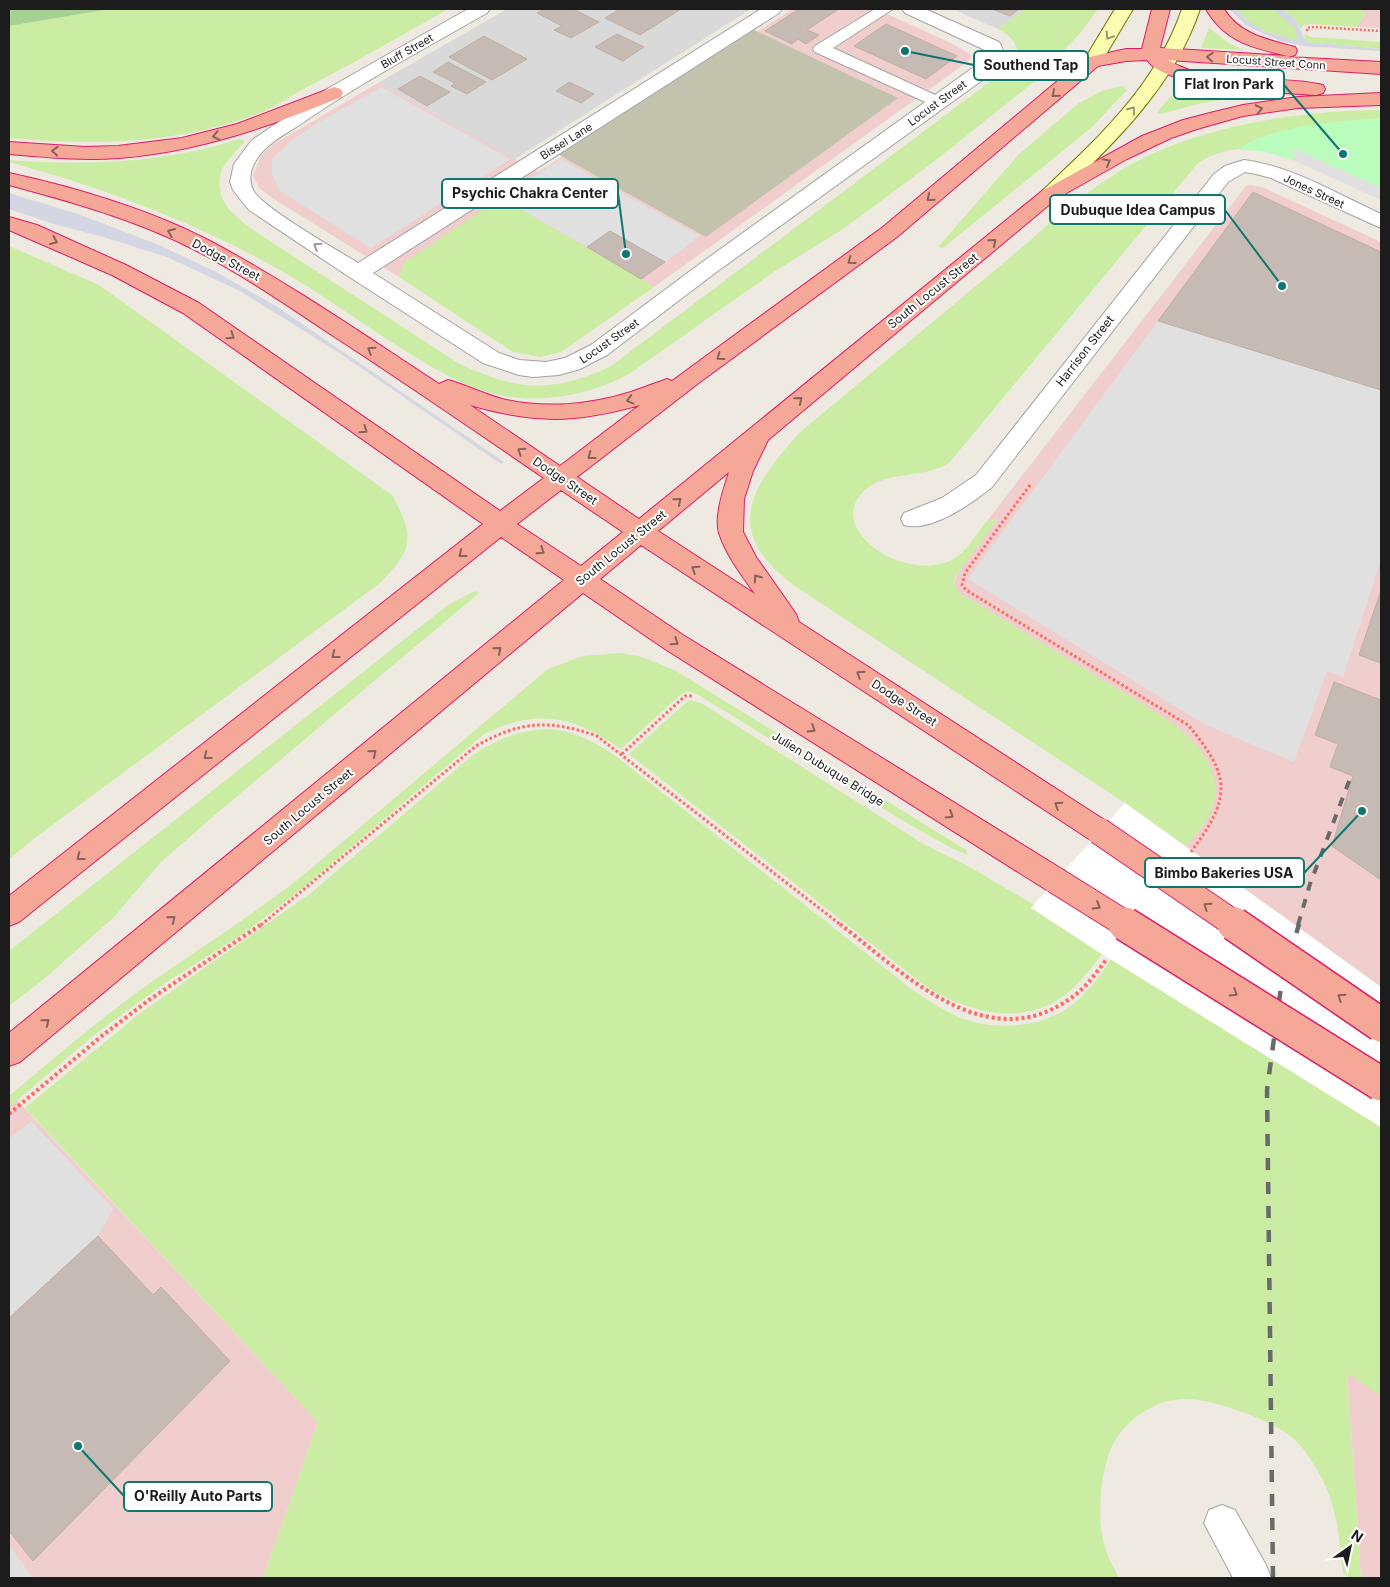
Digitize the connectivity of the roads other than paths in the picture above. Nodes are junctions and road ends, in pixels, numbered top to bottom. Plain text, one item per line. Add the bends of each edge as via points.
1 (481, 9) edge
2 (773, 9) edge
3 (885, 9) edge
4 (911, 9) edge
5 (1124, 9) edge
6 (1161, 9) edge
7 (1191, 9) edge
8 (1215, 9) edge
9 (1163, 58) junction
10 (1381, 58) edge
11 (1092, 62) junction
12 (1381, 68) edge
13 (334, 92) junction
14 (1381, 94) edge
15 (1381, 99) edge
16 (938, 102) junction
17 (9, 148) edge
18 (1244, 166) joint
19 (9, 179) edge
20 (1049, 195) junction
21 (1381, 222) edge
22 (9, 224) edge
23 (358, 273) junction
24 (392, 363) junction
25 (692, 378) junction
26 (762, 431) junction
27 (561, 478) junction
28 (913, 519) dead end
29 (500, 524) junction
30 (641, 533) junction
31 (582, 579) junction
32 (795, 632) junction
33 (9, 913) edge
34 (1381, 1025) edge
35 (9, 1052) edge
36 (1381, 1084) edge
37 (1222, 1523) dead end
38 (1253, 1578) edge

1 - 13 street, Bluff Street
2 - 23 street, Bissel Lane
3 - 16 lane via 821,49
4 - 16 street, Locust Street via 994,49 994,60 988,66
5 -> 11 main road
6 - 9 highway via 1150,47
7 - 9 main road, South Locust Street via 1176,48
8 - 10 highway via 1218,17 1234,32 1258,44 1290,51
9 - 11 highway, Locust Street Conn via 1126,55
12 -> 9 highway, Locust Street Conn
9 - 14 highway via 1178,72 1220,81
20 -> 9 main road, South Locust Street via 1115,130 1147,92
11 -> 25 highway via 890,232
13 -> 17 highway via 287,114 221,136 170,146 84,153
23 -> 13 street, Locust Street via 253,204 243,193 240,178 250,153 259,144
20 -> 15 highway via 1125,152 1165,134 1214,118 1272,106 1333,99
16 - 23 street, Locust Street via 600,350 583,361 560,369 532,370 509,366 491,358
18 - 21 street, Jones Street via 1278,174
18 - 28 street, Harrison Street via 1221,178 984,481 964,498 937,512
24 -> 19 highway, Dodge Street via 263,280 201,245 87,200
26 -> 20 highway, South Locust Street
22 -> 29 highway via 30,230 119,270 191,308
25 -> 24 highway via 608,406 544,413 512,410 466,397
27 -> 24 highway, Dodge Street
25 -> 27 highway
30 -> 26 highway, South Locust Street
32 -> 26 highway via 746,562 731,532 732,499
27 - 29 highway
27 - 30 highway, Dodge Street
29 -> 31 highway
29 -> 33 highway
30 - 31 highway, South Locust Street
32 -> 30 highway, Dodge Street
35 -> 31 highway, South Locust Street
31 -> 36 highway, bridge via 723,674
34 -> 32 highway, Dodge Street, bridge via 1099,831
37 - 38 street

